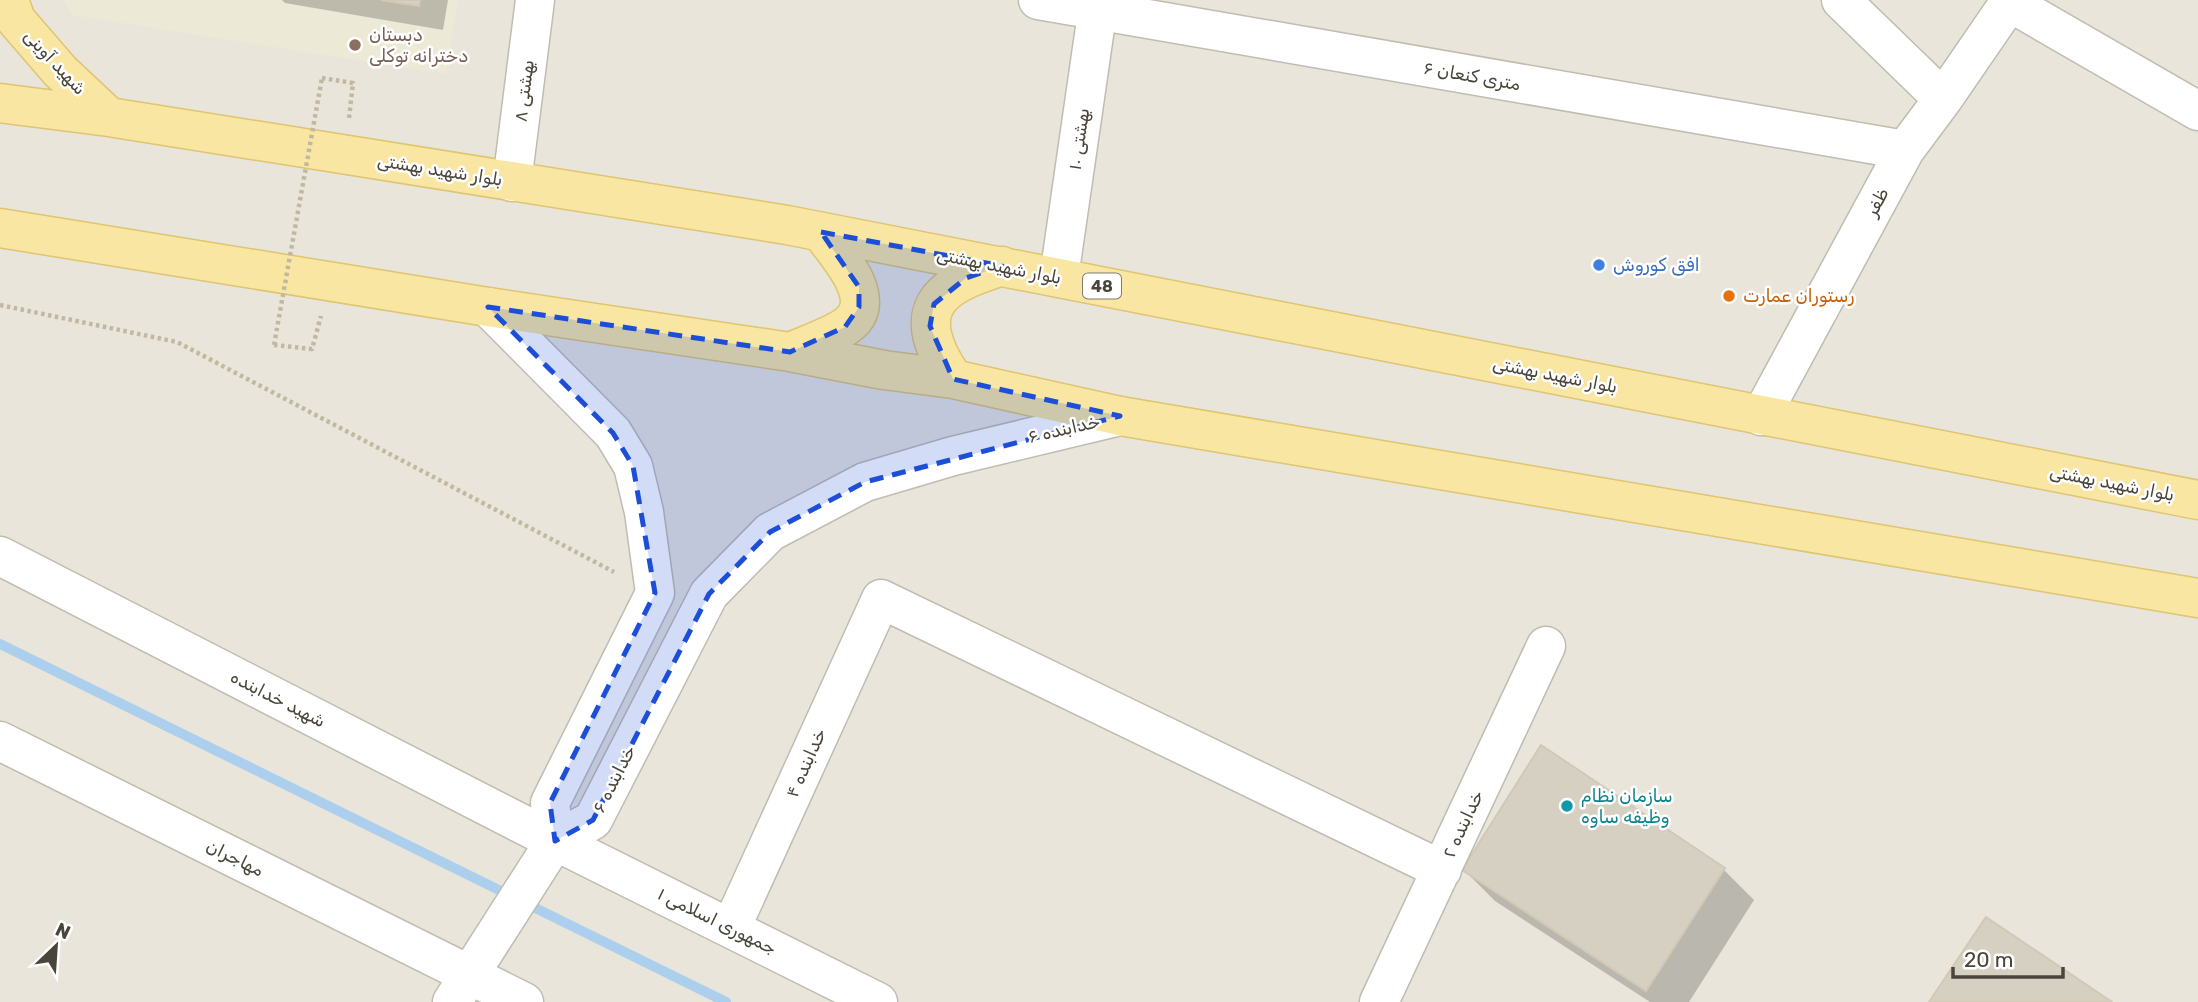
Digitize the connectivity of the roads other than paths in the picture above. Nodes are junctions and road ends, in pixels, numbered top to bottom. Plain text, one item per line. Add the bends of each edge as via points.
1 (9, 0) edge
2 (536, 0) edge
3 (1038, 0) edge
4 (1841, 0) edge
5 (2010, 1) edge
6 (1099, 6) edge
7 (1943, 99) junction
8 (0, 103) edge
9 (2198, 111) edge
10 (109, 117) junction
11 (1905, 150) junction
12 (512, 182) junction
13 (0, 228) edge
14 (821, 232) junction
15 (1002, 267) junction
16 (1059, 277) junction
17 (488, 307) junction
18 (790, 352) junction
19 (953, 379) junction
20 (1120, 416) junction
21 (1761, 416) junction
22 (2198, 500) edge
23 (0, 556) edge
24 (2198, 598) edge
25 (1546, 646) dead end
26 (0, 741) edge
27 (555, 841) junction
28 (1442, 870) junction
29 (731, 928) junction
30 (461, 988) edge
31 (524, 1002) edge
32 (878, 1002) edge
33 (1379, 1002) edge

1 - 10 main road, شهید آوینی via 16,20 60,71
2 - 12 street, بهشتی ۸
3 - 6 street, ۶ متری کنعان
4 - 7 street
5 - 7 street, ظفر
5 - 9 street
6 - 11 street, ۶ متری کنعان
6 - 16 street, بهشتی ۱۰
7 - 11 street, ظفر
8 - 10 main road, بلوار شهید بهشتی / 48
10 - 12 main road, بلوار شهید بهشتی / 48
11 - 21 street, ظفر
12 - 14 main road, بلوار شهید بهشتی / 48
13 - 17 main road
14 - 15 main road, بلوار شهید بهشتی / 48
14 - 18 main road via 855,279 859,307 845,327
15 - 16 main road, بلوار شهید بهشتی / 48
15 - 19 main road via 966,278 934,304 930,326
16 - 21 main road, بلوار شهید بهشتی / 48
17 - 18 main road
17 - 27 street via 613,433 633,466 655,593 550,803
18 - 19 main road
19 - 20 main road
20 - 24 main road
20 - 27 street, خدابنده ۶ via 865,482 770,531 709,594 593,820
21 - 22 main road, بلوار شهید بهشتی / 48
23 - 27 street, شهید خدابنده
25 - 28 street, خدابنده ۲
26 - 30 street, مهاجران
27 - 29 street, جمهوری اسلامی ۱
27 - 30 street
28 - 29 street, خدابنده ۴ via 880,599
28 - 33 street, خدابنده ۲
29 - 32 street, جمهوری اسلامی ۱
30 - 31 street, مهاجران

